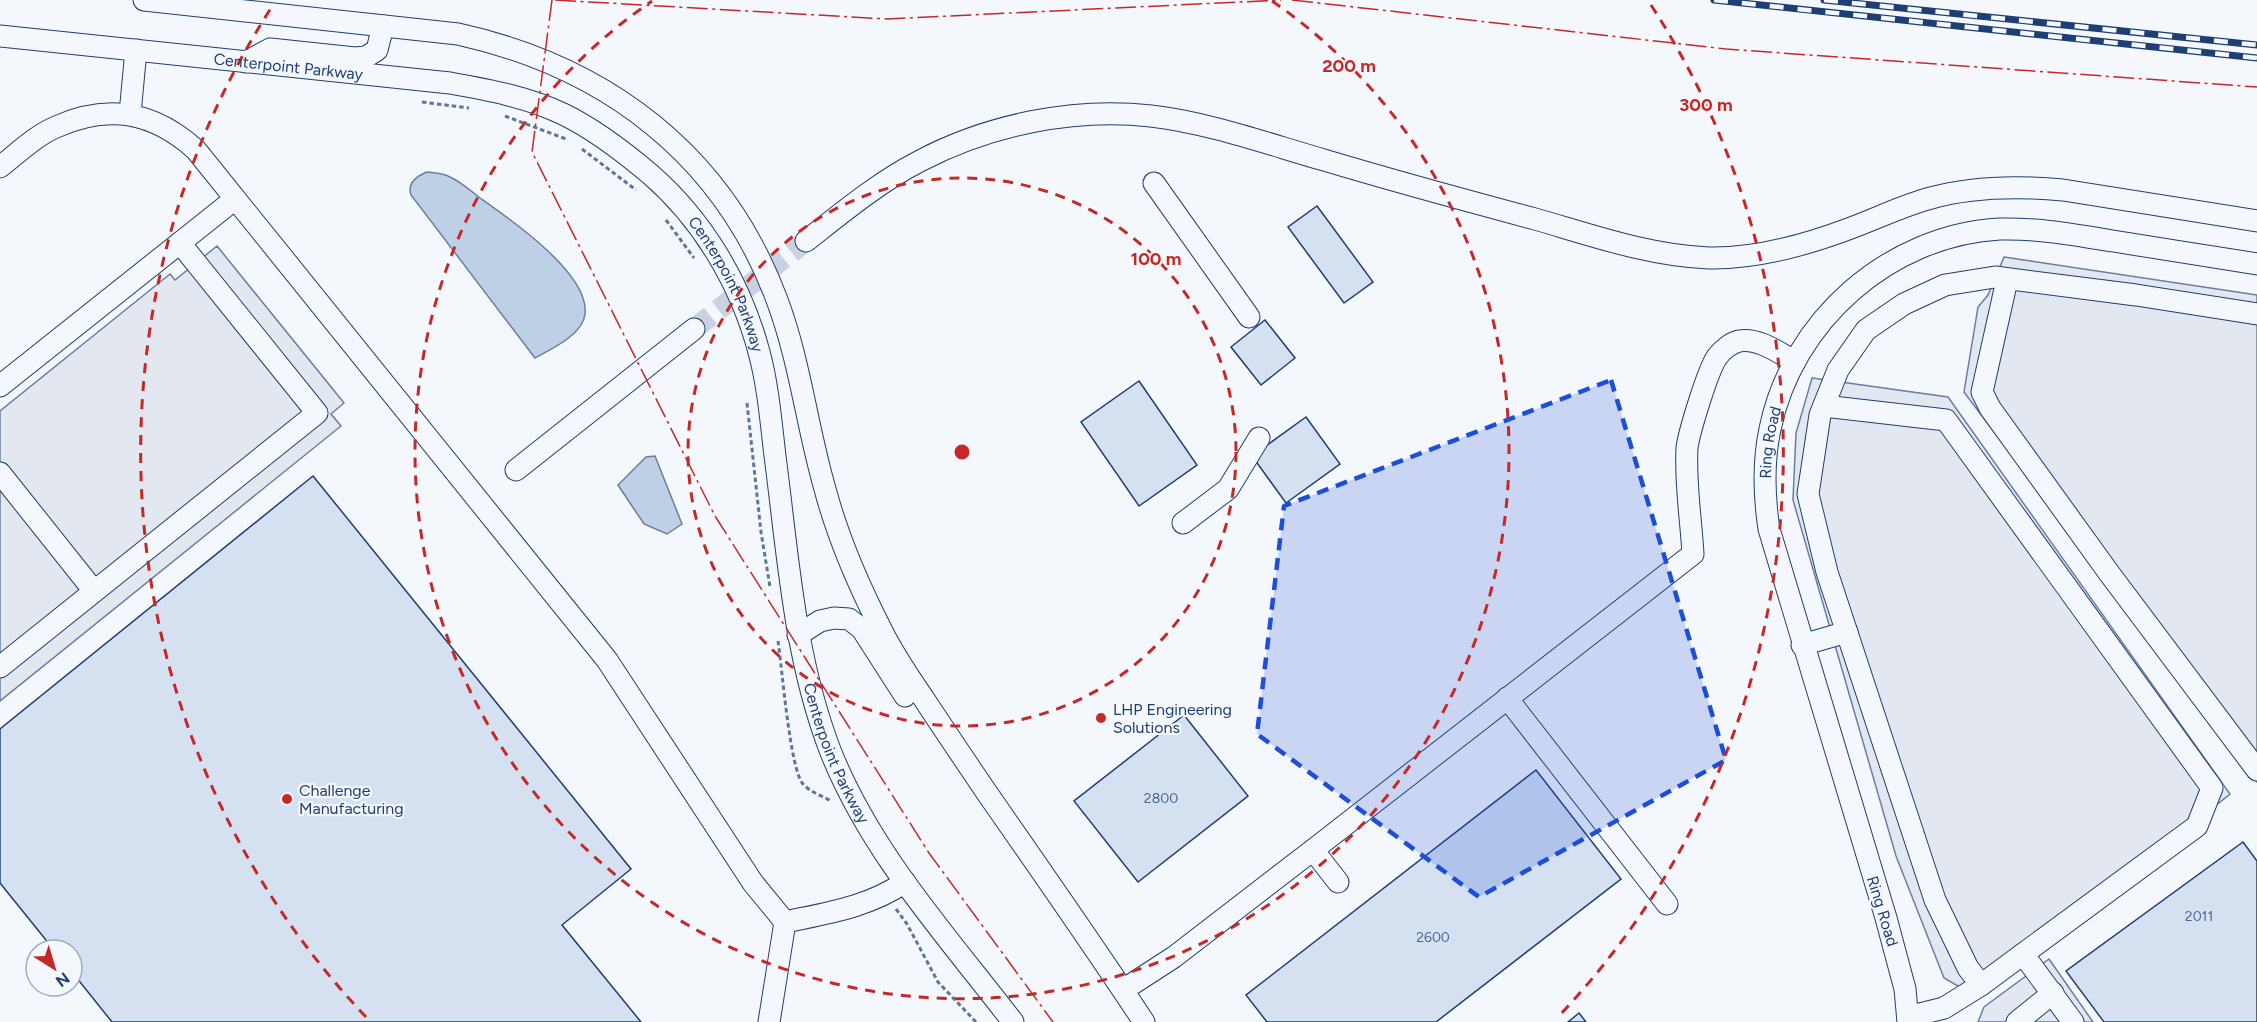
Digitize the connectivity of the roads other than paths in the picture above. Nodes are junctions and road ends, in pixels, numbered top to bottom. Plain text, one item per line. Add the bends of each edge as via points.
1 (144, 0) edge
2 (382, 26) junction
3 (0, 36) edge
4 (136, 50) junction
5 (246, 62) junction
6 (130, 114) junction
7 (0, 167) edge
8 (1154, 183) dead end
9 (235, 199) junction
10 (2257, 221) edge
11 (806, 241) tunnel mouth
12 (180, 243) junction
13 (2257, 264) edge
14 (2007, 280) junction
15 (2257, 314) edge
16 (1249, 318) dead end
17 (694, 329) tunnel mouth
18 (1794, 361) junction
19 (0, 386) edge
20 (1824, 406) junction
21 (1259, 438) dead end
22 (516, 470) dead end
23 (0, 473) edge
24 (1183, 523) dead end
25 (94, 591) junction
26 (1847, 632) junction
27 (788, 636) junction
28 (1802, 645) junction
29 (0, 667) edge
30 (1507, 698) junction
31 (2257, 770) edge
32 (1021, 841) junction
33 (1314, 850) junction
34 (905, 882) junction
35 (1338, 882) dead end
36 (1667, 904) dead end
37 (785, 922) junction
38 (2023, 954) junction
39 (1981, 985) junction
40 (1123, 990) junction
41 (2053, 993) junction
42 (1908, 1019) edge
43 (769, 1022) edge
44 (1013, 1022) edge
45 (1144, 1022) edge
46 (2017, 1022) edge
47 (2073, 1022) edge

1 - 2 street, Centerpoint Parkway
2 - 5 street via 377,50 366,57 270,49
2 - 32 street, Centerpoint Parkway via 484,40 573,72 649,121 704,174 757,253 777,301 839,537 883,633
3 - 4 street, Centerpoint Parkway
4 - 5 street, Centerpoint Parkway
4 - 6 street
5 - 27 street, Centerpoint Parkway via 492,90 564,115 623,151 665,187 729,272 760,353 769,408
6 - 7 street via 105,114 55,127
6 - 9 street via 148,118 182,137
8 - 16 street
9 - 12 street
9 - 37 street via 606,660 753,883
10 - 11 street via 2063,190 1997,187 1935,197 1811,242 1756,255 1698,257 1634,246 1197,124 1115,114 1035,121 956,145 893,176
12 - 19 street
12 - 25 street via 317,413
13 - 18 street, Ring Road via 2051,231 1966,234 1917,249 1872,274 1822,320
14 - 15 street
14 - 20 street via 1995,277 1945,285 1904,304 1866,330 1838,370
14 - 31 street via 1983,392 1990,408
17 - 22 street
18 - 28 street, Ring Road via 1770,427 1765,487 1774,550
18 - 30 street via 1750,340 1730,345 1716,358 1688,441 1693,554
20 - 26 street via 1808,494
20 - 38 street via 1946,420 2212,788 2198,826
21 - 24 street via 1228,489
23 - 25 street
25 - 29 street
26 - 28 street
26 - 39 street via 1935,900 1968,968
27 - 32 street via 834,618 849,619 862,629 974,797
27 - 34 street, Centerpoint Parkway via 807,676 831,751 859,809
28 - 42 street, Ring Road via 1886,918 1905,989
30 - 33 street
30 - 36 street
32 - 40 street, Centerpoint Parkway
33 - 35 street
33 - 40 street
34 - 37 street via 862,905
34 - 44 street, Centerpoint Parkway
37 - 43 street
38 - 39 street
38 - 41 street
39 - 42 street via 1944,1008
40 - 45 street, Centerpoint Parkway
41 - 46 street
41 - 47 street

